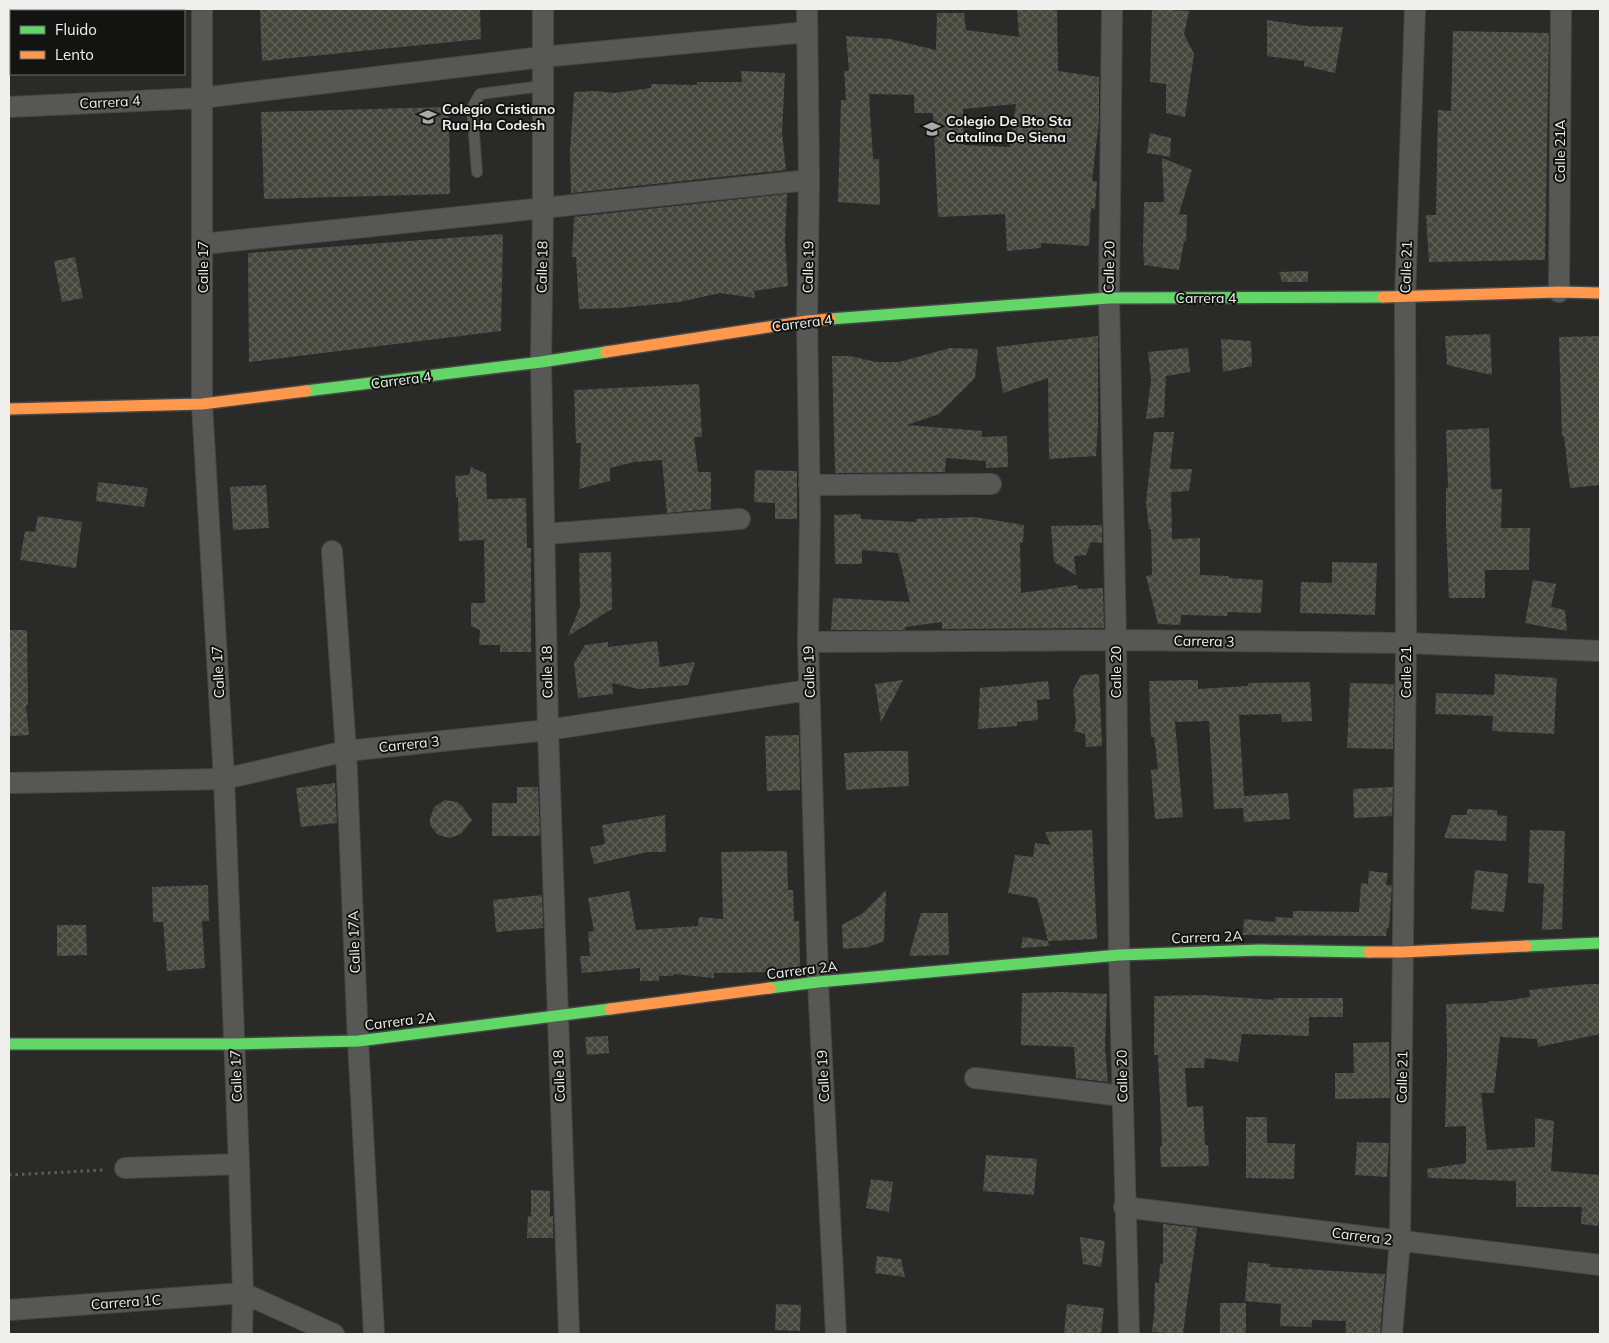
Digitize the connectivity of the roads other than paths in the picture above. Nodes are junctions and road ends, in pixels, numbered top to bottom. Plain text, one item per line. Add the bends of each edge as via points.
1 (202, 9) edge
2 (543, 9) edge
3 (807, 9) edge
4 (1112, 9) edge
5 (1414, 9) edge
6 (1561, 9) edge
7 (807, 32) junction
8 (542, 57) junction
9 (542, 86) junction
10 (201, 98) junction
11 (9, 107) edge
12 (477, 172) dead end
13 (809, 180) junction
14 (543, 208) junction
15 (203, 244) junction
16 (1559, 292) junction
17 (1600, 293) edge
18 (1405, 297) junction
19 (1109, 298) junction
20 (807, 321) junction
21 (541, 362) junction
22 (202, 404) junction
23 (9, 409) edge
24 (991, 484) dead end
25 (809, 486) junction
26 (740, 519) dead end
27 (545, 534) junction
28 (332, 551) dead end
29 (1116, 640) junction
30 (808, 642) junction
31 (1406, 644) junction
32 (1600, 652) edge
33 (810, 690) junction
34 (548, 730) junction
35 (346, 751) junction
36 (224, 779) junction
37 (9, 782) edge
38 (1600, 942) edge
39 (1403, 952) junction
40 (1119, 954) junction
41 (818, 982) junction
42 (557, 1016) junction
43 (358, 1041) junction
44 (9, 1044) edge
45 (234, 1044) junction
46 (975, 1078) dead end
47 (1122, 1096) junction
48 (239, 1164) junction
49 (125, 1168) road end
50 (1124, 1207) junction
51 (1400, 1241) junction
52 (1600, 1265) edge
53 (243, 1293) junction
54 (9, 1310) edge
55 (242, 1334) edge
56 (334, 1334) edge
57 (374, 1334) edge
58 (569, 1334) edge
59 (836, 1334) edge
60 (1129, 1334) edge
61 (1392, 1334) edge

1 - 10 street, Calle 17
2 - 8 street, Calle 18
3 - 7 street, Calle 19
4 - 19 street, Calle 20
5 - 18 street, Calle 21
6 - 16 street, Calle 21A
7 - 8 street, Carrera 4
7 - 13 street, Calle 19
8 - 9 street, Calle 18
8 - 10 street, Carrera 4
9 - 12 lane via 480,94 472,108
9 - 14 street, Calle 18
10 - 11 street, Carrera 4
10 - 15 street, Calle 17
13 - 14 street
13 - 20 street, Calle 19
14 - 15 street
14 - 21 street, Calle 18
15 - 22 street, Calle 17
16 - 17 street, Carrera 4
16 - 18 street, Carrera 4
18 - 19 street, Carrera 4
18 - 31 street, Calle 21
19 - 20 street, Carrera 4
19 - 29 street, Calle 20
20 - 21 street, Carrera 4
20 - 25 street, Calle 19
21 - 22 street, Carrera 4
21 - 27 street, Calle 18
22 - 23 street, Carrera 4
22 - 36 street, Calle 17
24 - 25 street
25 - 30 street, Calle 19
26 - 27 street
27 - 34 street, Calle 18
28 - 35 street, Calle 17A
29 - 30 street, Carrera 3
29 - 31 street, Carrera 3
29 - 40 street, Calle 20
30 - 33 street, Calle 19
31 - 32 street, Carrera 3
31 - 39 street, Calle 21
33 - 34 street, Carrera 3
33 - 41 street, Calle 19
34 - 35 street, Carrera 3
34 - 42 street, Calle 18
35 - 36 street, Carrera 3
35 - 43 street, Calle 17A
36 - 37 street, Carrera 3
36 - 45 street, Calle 17
38 - 39 street, Carrera 2A
39 - 40 street, Carrera 2A via 1260,950
39 - 51 street, Calle 21
40 - 41 street, Carrera 2A
40 - 47 street, Calle 20
41 - 42 street, Carrera 2A
41 - 59 street, Calle 19
42 - 43 street, Carrera 2A
42 - 58 street, Calle 18
43 - 45 street, Carrera 2A
43 - 57 street, Calle 17A
44 - 45 street, Carrera 2A
45 - 48 street, Calle 17
46 - 47 street
47 - 50 street, Calle 20
48 - 49 street
48 - 53 street, Calle 17
50 - 51 street, Carrera 2
50 - 60 street, Calle 20
51 - 52 street, Carrera 2
51 - 61 street, Calle 21
53 - 54 street, Carrera 1C
53 - 55 street, Calle 17
53 - 56 street

